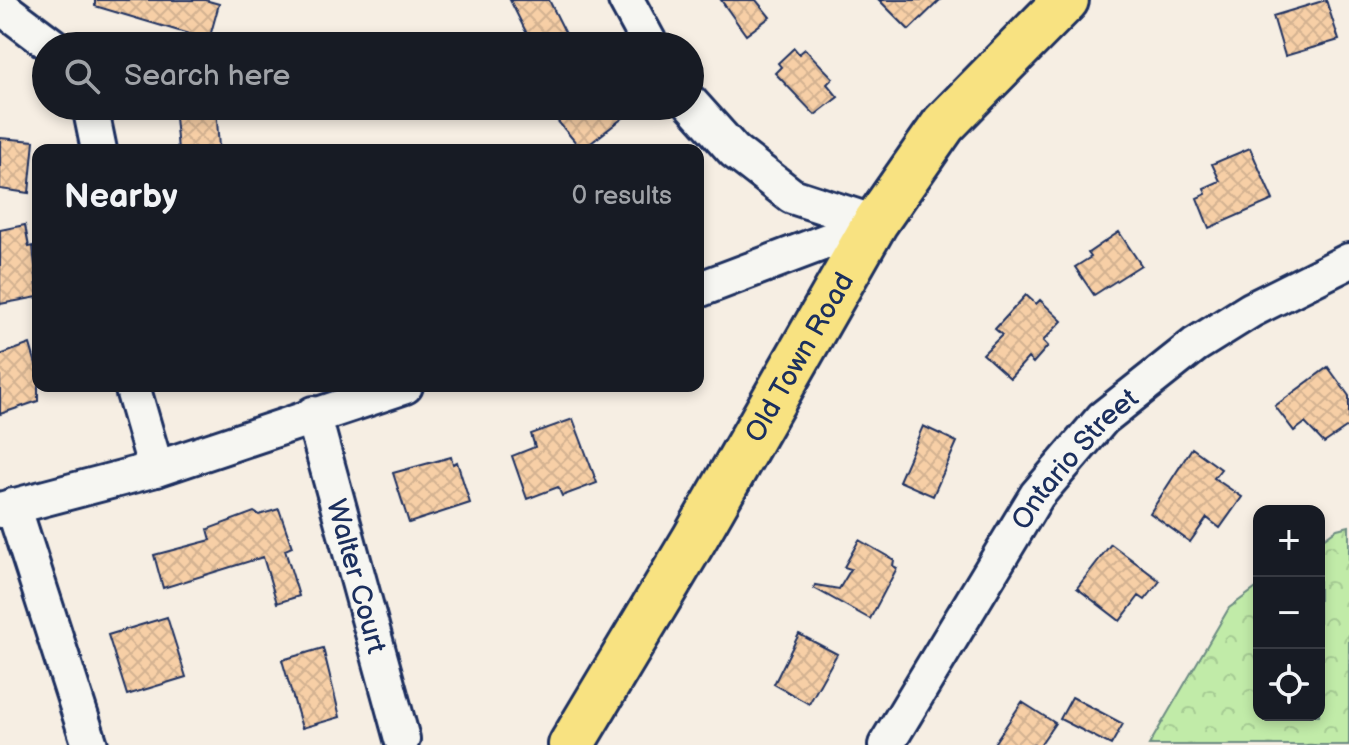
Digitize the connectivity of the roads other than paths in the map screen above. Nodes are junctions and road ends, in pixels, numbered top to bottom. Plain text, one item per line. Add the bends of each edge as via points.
1 (626, 0) edge
2 (1066, 0) edge
3 (0, 6) edge
4 (34, 32) edge
5 (643, 32) edge
6 (704, 118) edge
7 (93, 120) edge
8 (98, 144) edge
9 (875, 223) junction
10 (1349, 261) edge
11 (704, 288) edge
12 (134, 392) edge
13 (385, 392) edge
14 (313, 414) junction
15 (156, 469) junction
16 (7, 508) edge
17 (402, 739) dead end
18 (90, 745) edge
19 (571, 745) edge
20 (886, 745) edge

1 - 5 street
2 - 9 main road, Old Town Road via 944,124
3 - 4 street
6 - 9 street via 734,151 792,196
7 - 8 street
9 - 11 street
9 - 19 main road, Old Town Road
10 - 20 street, Ontario Street via 1195,345 1103,418 1037,495
12 - 15 street
13 - 14 street
14 - 15 street
14 - 17 street, Walter Court
15 - 16 street
16 - 18 street

